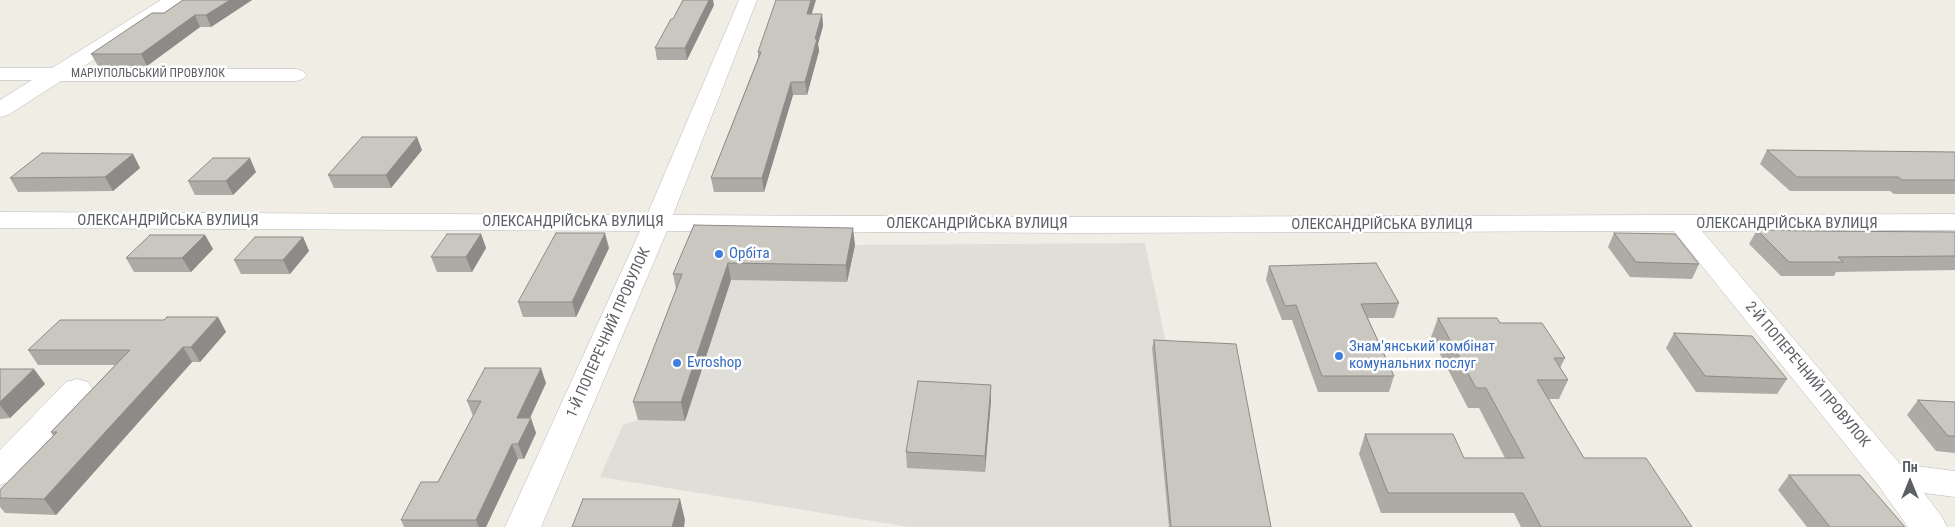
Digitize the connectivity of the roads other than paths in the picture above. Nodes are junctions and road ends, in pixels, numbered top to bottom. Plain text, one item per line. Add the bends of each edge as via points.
1 (174, 0) edge
2 (748, 0) edge
3 (59, 73) junction
4 (0, 74) edge
5 (296, 75) dead end
6 (0, 110) edge
7 (0, 220) edge
8 (1955, 222) edge
9 (657, 223) junction
10 (1683, 225) junction
11 (78, 390) dead end
12 (0, 472) edge
13 (1890, 476) junction
14 (1955, 484) edge
15 (523, 527) edge
16 (1929, 527) edge

1 - 3 street
2 - 9 street, 1-Й ПОПЕРЕЧНИЙ ПРОВУЛОК
3 - 4 street, МАРІУПОЛЬСЬКИЙ ПРОВУЛОК
3 - 5 street, МАРІУПОЛЬСЬКИЙ ПРОВУЛОК
3 - 6 street
7 - 9 street, ОЛЕКСАНДРІЙСЬКА ВУЛИЦЯ
8 - 10 street, ОЛЕКСАНДРІЙСЬКА ВУЛИЦЯ
9 - 10 street, ОЛЕКСАНДРІЙСЬКА ВУЛИЦЯ
9 - 15 street, 1-Й ПОПЕРЕЧНИЙ ПРОВУЛОК
10 - 13 street, 2-Й ПОПЕРЕЧНИЙ ПРОВУЛОК
11 - 12 street
13 - 14 street
13 - 16 street, 2-Й ПОПЕРЕЧНИЙ ПРОВУЛОК

